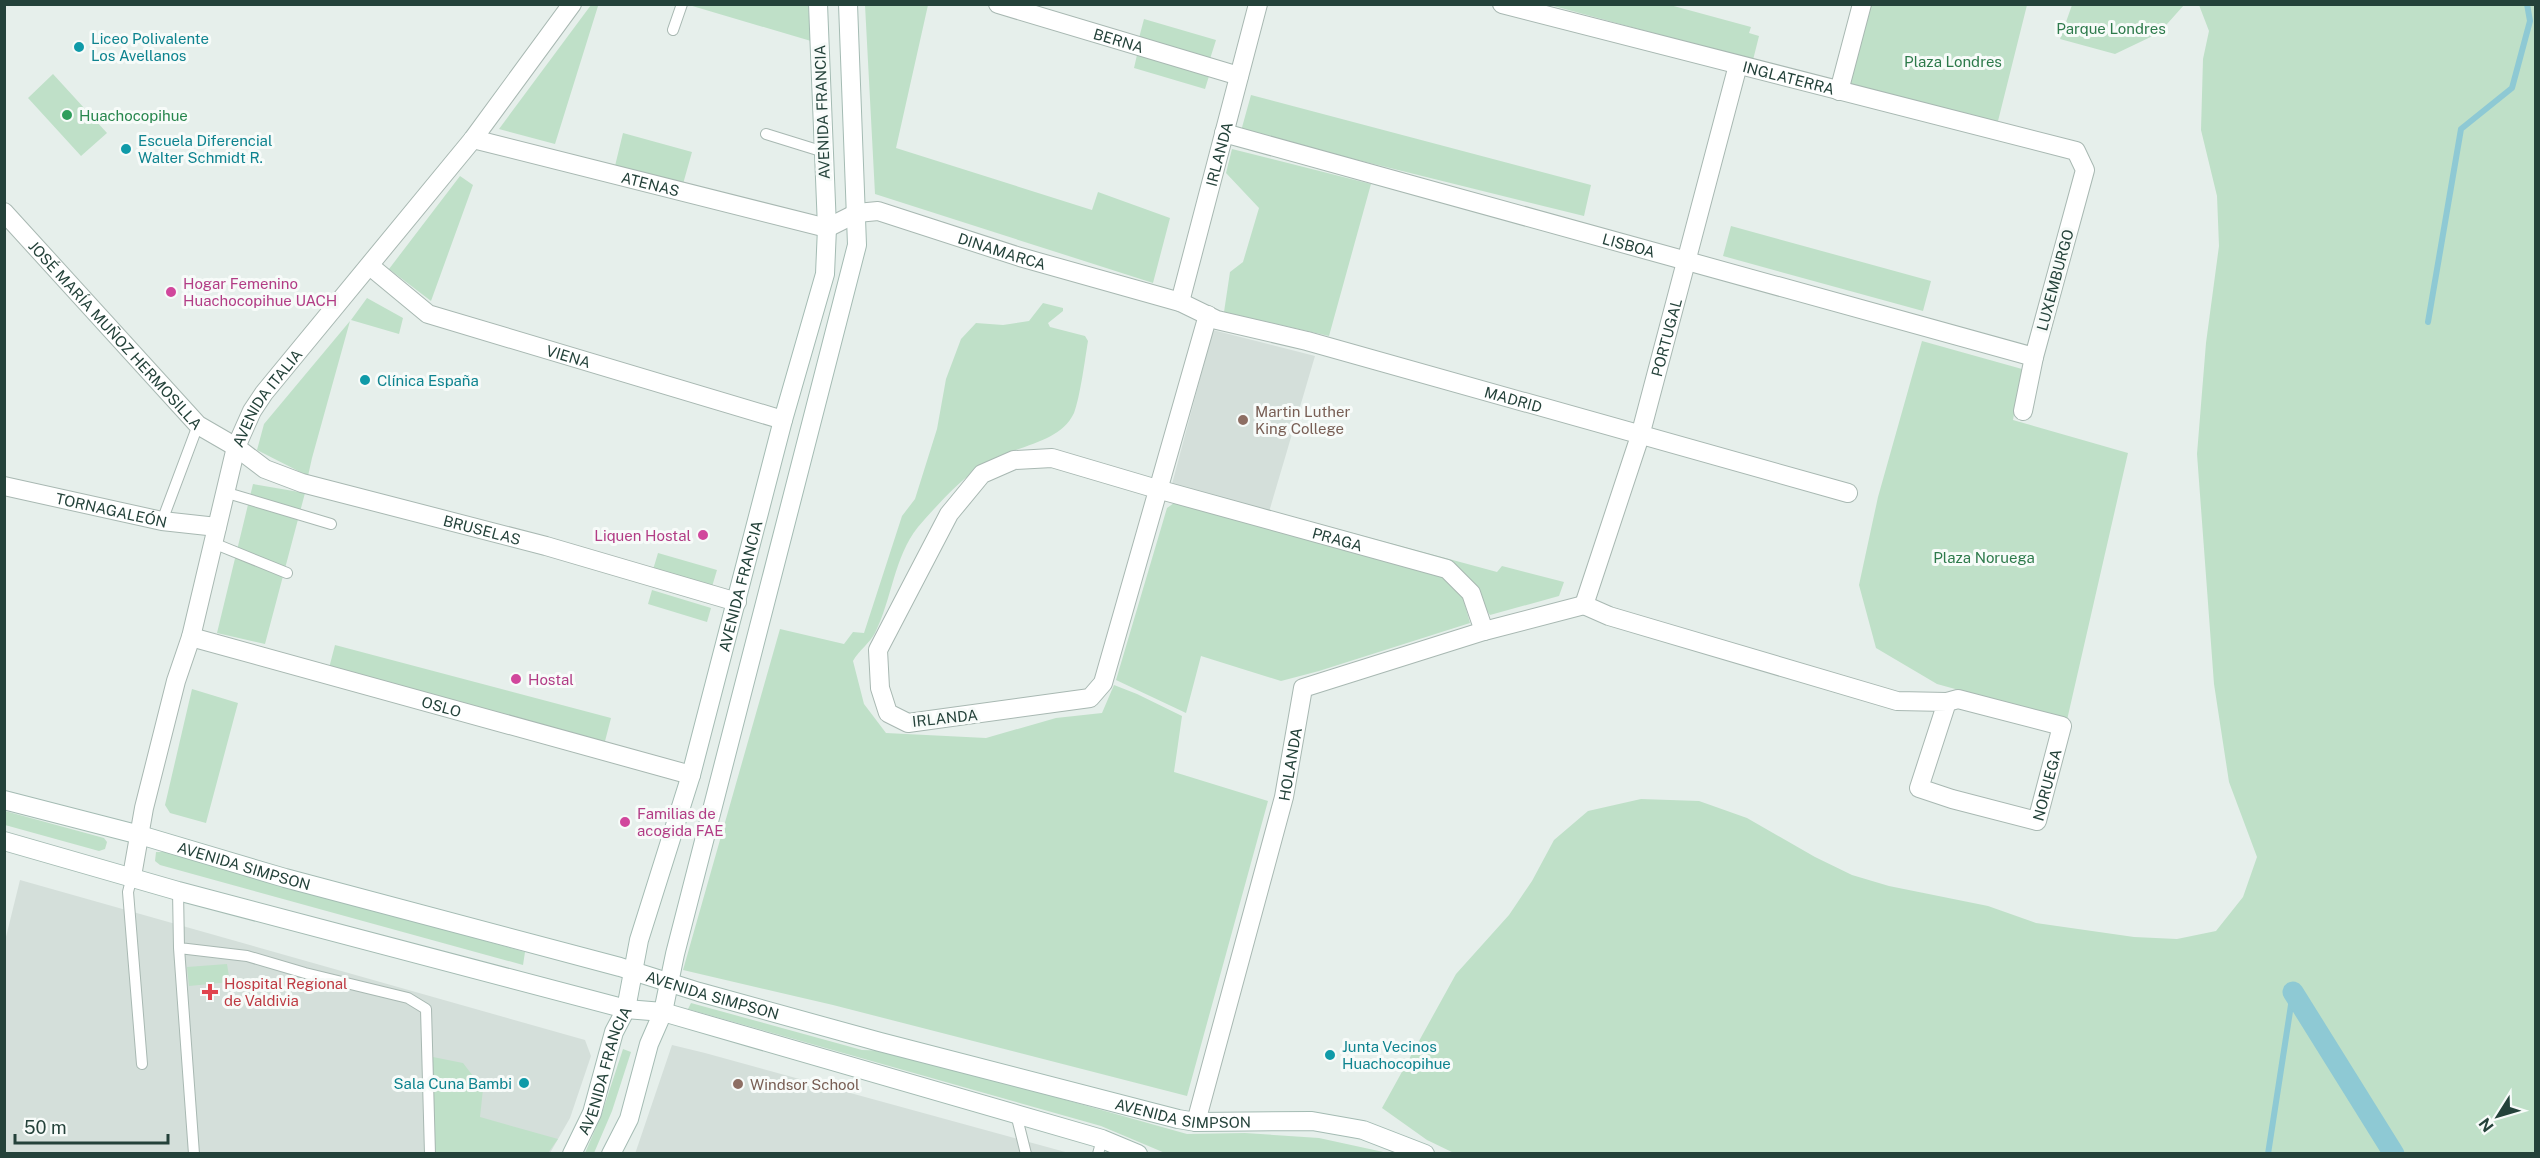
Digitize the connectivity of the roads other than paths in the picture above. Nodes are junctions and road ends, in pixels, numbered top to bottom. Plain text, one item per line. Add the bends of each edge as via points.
1 (572, 4) edge
2 (682, 4) edge
3 (818, 4) edge
4 (848, 4) edge
5 (998, 4) edge
6 (1258, 4) edge
7 (1502, 4) edge
8 (1862, 4) edge
9 (1526, 8) edge
10 (673, 30) dead end
11 (1738, 65) junction
12 (1239, 76) junction
13 (1839, 91) junction
14 (1224, 133) junction
15 (766, 134) dead end
16 (473, 139) junction
17 (2076, 151) joint
18 (824, 152) junction
19 (4, 212) edge
20 (857, 213) junction
21 (827, 228) junction
22 (1685, 261) junction
23 (370, 266) junction
24 (1180, 302) junction
25 (1208, 315) junction
26 (2034, 357) junction
27 (2023, 411) dead end
28 (783, 420) junction
29 (198, 425) junction
30 (1640, 436) junction
31 (236, 447) junction
32 (4, 486) edge
33 (1157, 489) junction
34 (224, 492) junction
35 (1848, 493) dead end
36 (162, 521) junction
37 (332, 524) dead end
38 (215, 535) junction
39 (287, 573) dead end
40 (737, 602) junction
41 (1584, 605) junction
42 (1484, 631) junction
43 (191, 637) junction
44 (1947, 702) junction
45 (691, 775) junction
46 (4, 800) edge
47 (140, 835) junction
48 (4, 841) edge
49 (132, 876) junction
50 (178, 891) junction
51 (179, 948) junction
52 (633, 973) junction
53 (669, 983) junction
54 (626, 1009) junction
55 (663, 1012) junction
56 (142, 1064) dead end
57 (1016, 1113) junction
58 (1196, 1122) junction
59 (1100, 1146) edge
60 (194, 1154) edge
61 (430, 1154) edge
62 (572, 1154) edge
63 (611, 1154) edge
64 (1026, 1154) edge
65 (1138, 1154) edge
66 (1425, 1154) edge

1 - 16 street, AVENIDA ITALIA
2 - 10 lane
3 - 18 street, AVENIDA FRANCIA
4 - 20 street, AVENIDA FRANCIA
5 - 12 street, BERNA
6 - 12 street, IRLANDA
7 - 9 street, INGLATERRA
8 - 13 street
9 - 11 street, INGLATERRA
11 - 13 street, INGLATERRA
11 - 22 street, PORTUGAL
12 - 14 street, IRLANDA
13 - 17 street, INGLATERRA
14 - 22 street, LISBOA
14 - 24 street, IRLANDA
15 - 18 lane
16 - 21 street, ATENAS
16 - 23 street, AVENIDA ITALIA
17 - 26 street, LUXEMBURGO via 2085,170
18 - 21 street, AVENIDA FRANCIA
19 - 29 street, JOSÉ MARÍA MUÑOZ HERMOSILLA
20 - 21 street, DINAMARCA
20 - 24 street, DINAMARCA via 878,211 1020,257
20 - 53 street, AVENIDA FRANCIA via 857,245
21 - 28 street, AVENIDA FRANCIA via 825,274
22 - 26 street, LISBOA
22 - 30 street, PORTUGAL
23 - 28 street, VIENA via 428,314
23 - 31 street, AVENIDA ITALIA via 264,393
24 - 25 street, MADRID
25 - 30 street, MADRID
25 - 33 street, IRLANDA
26 - 27 street, LUXEMBURGO
28 - 40 street, AVENIDA FRANCIA
29 - 31 street, JOSÉ MARÍA MUÑOZ HERMOSILLA
29 - 36 lane
30 - 35 street, MADRID
30 - 41 street, PORTUGAL
31 - 34 street, AVENIDA ITALIA
31 - 40 street, BRUSELAS via 265,469 302,483 546,546
32 - 36 street, TORNAGALEÓN
33 - 33 street, IRLANDA via 1052,458 1014,460 982,474 949,514 878,650 880,688 888,713 908,723 1090,698 1103,683
33 - 42 street, PRAGA via 1447,569 1471,593
34 - 37 lane
34 - 38 street, AVENIDA ITALIA
36 - 38 street, TORNAGALEÓN
38 - 39 lane
38 - 43 street, AVENIDA ITALIA
40 - 45 street, AVENIDA FRANCIA
41 - 42 street, HOLANDA
41 - 44 street, NORUEGA via 1609,616 1898,701
42 - 58 street, HOLANDA via 1303,688 1284,797
43 - 45 street, OSLO
43 - 47 street, AVENIDA ITALIA via 176,681
44 - 44 street, NORUEGA via 1958,699 2062,726 2037,821 1919,788
45 - 52 street, AVENIDA FRANCIA via 639,940
46 - 47 street, AVENIDA SIMPSON
47 - 49 street, AVENIDA ITALIA
47 - 52 street, AVENIDA SIMPSON
48 - 49 street, AVENIDA SIMPSON
49 - 50 street, AVENIDA SIMPSON
49 - 56 lane via 128,892
50 - 51 lane
50 - 54 street, AVENIDA SIMPSON
51 - 60 lane
51 - 61 lane via 247,956 408,998 426,1009
52 - 53 street, AVENIDA SIMPSON
52 - 54 street, AVENIDA FRANCIA
53 - 55 street, AVENIDA FRANCIA
53 - 58 street, AVENIDA SIMPSON via 891,1045
54 - 55 street, AVENIDA SIMPSON
54 - 62 street, AVENIDA FRANCIA via 614,1032 592,1113
55 - 57 street, AVENIDA SIMPSON
55 - 63 street, AVENIDA FRANCIA via 629,1119
57 - 59 street, AVENIDA SIMPSON
57 - 64 lane
58 - 66 street, AVENIDA SIMPSON via 1312,1121 1363,1130
59 - 65 street, AVENIDA SIMPSON

